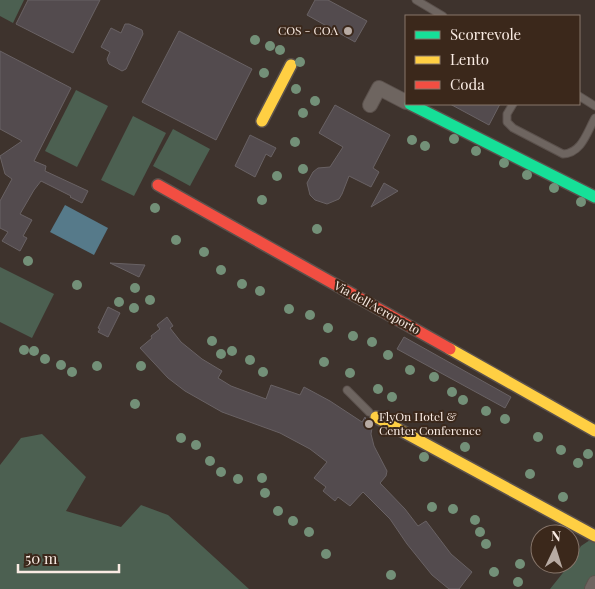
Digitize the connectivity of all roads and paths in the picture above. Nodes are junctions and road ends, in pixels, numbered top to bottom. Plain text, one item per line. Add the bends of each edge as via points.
1 (416, 0) edge
2 (441, 15) edge
3 (291, 65) dead end
4 (580, 97) edge
5 (405, 101) edge
6 (370, 105) dead end
7 (412, 105) edge
8 (512, 105) edge
9 (595, 106) edge
10 (595, 118) edge
11 (262, 121) dead end
12 (158, 185) dead end
13 (595, 197) edge
14 (347, 390) dead end
15 (372, 415) joint
16 (595, 431) edge
17 (595, 536) edge
18 (595, 583) edge
19 (592, 589) edge

1 - 2 lane
3 - 11 street
4 - 9 lane
5 - 6 street via 379,88
7 - 13 street
8 - 10 lane via 507,122 513,128 563,154 576,150
12 - 16 street, Via dell'Aeroporto
14 - 15 lane
15 - 17 street
18 - 19 street

